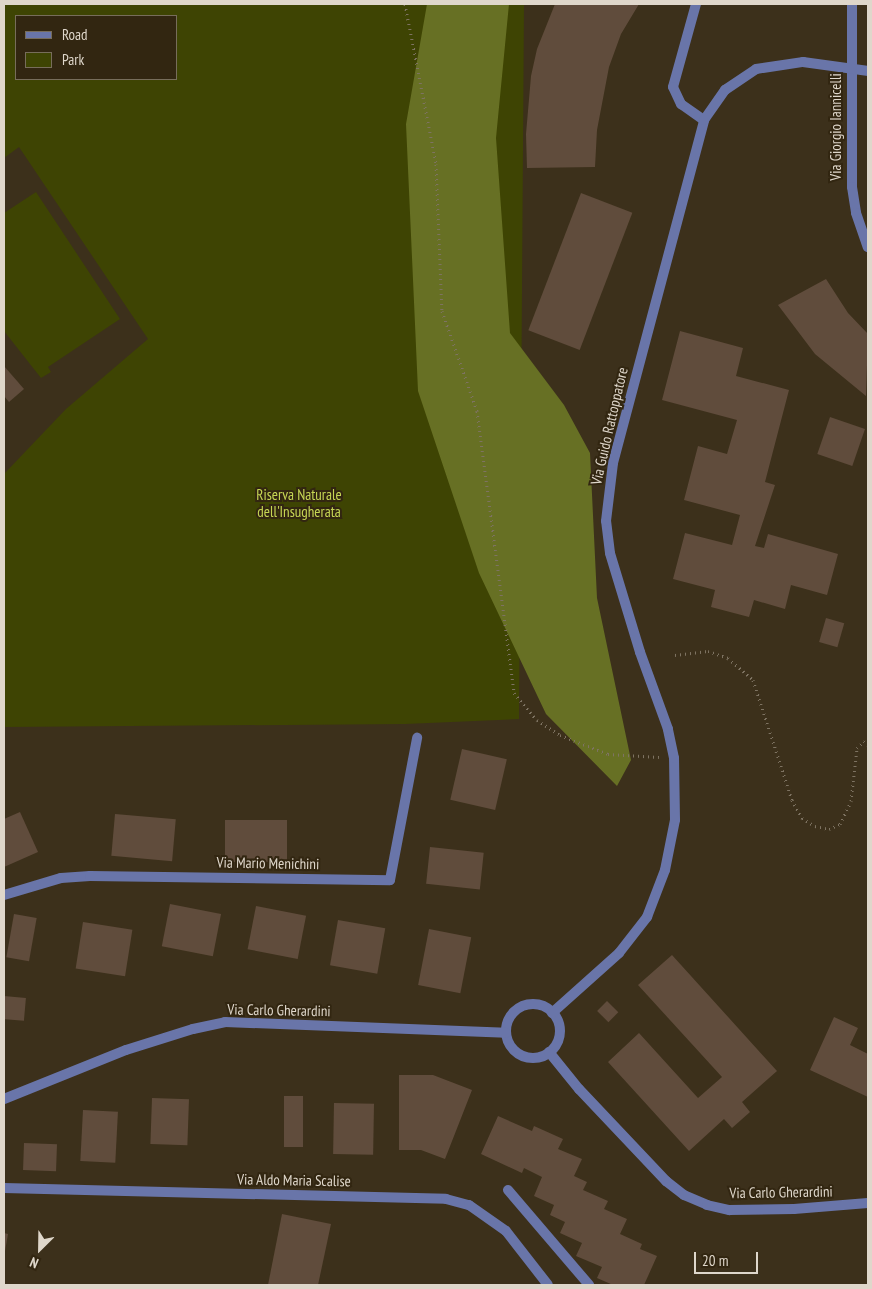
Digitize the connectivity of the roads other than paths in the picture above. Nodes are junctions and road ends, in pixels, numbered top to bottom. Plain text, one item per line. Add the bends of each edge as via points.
1 (696, 4) edge
2 (852, 4) edge
3 (851, 68) junction
4 (868, 71) edge
5 (704, 120) junction
6 (868, 247) edge
7 (417, 738) dead end
8 (4, 895) edge
9 (552, 1013) junction
10 (506, 1033) junction
11 (549, 1052) junction
12 (4, 1099) edge
13 (4, 1188) edge
14 (508, 1190) dead end
15 (868, 1203) edge
16 (548, 1285) edge
17 (589, 1285) edge

1 - 5 street via 673,87 681,104
2 - 3 street, Via Giorgio Iannicelli
3 - 4 street, Via Guido Rattoppatore
3 - 5 street, Via Guido Rattoppatore via 793,62 756,69 725,90
3 - 6 street, Via Giorgio Iannicelli via 852,187 856,213
5 - 9 street, Via Guido Rattoppatore via 615,456 606,521 610,553 674,758 675,820 666,870 648,918 619,953
7 - 8 street, Via Mario Menichini via 390,880 90,876 61,878
9 - 10 street via 538,1004 522,1006 510,1017
9 - 11 street via 559,1033
10 - 11 street via 511,1046 522,1055 536,1057
10 - 12 street, Via Carlo Gherardini via 226,1022 193,1028 126,1050
11 - 15 street, Via Carlo Gherardini via 579,1089 666,1181 684,1195 729,1210
13 - 16 street, Via Aldo Maria Scalise via 446,1199 469,1205 500,1226
14 - 17 street

